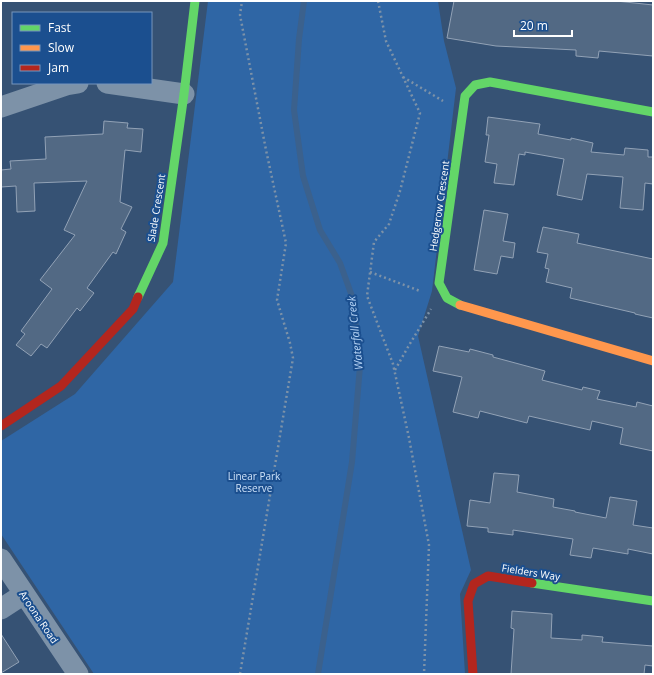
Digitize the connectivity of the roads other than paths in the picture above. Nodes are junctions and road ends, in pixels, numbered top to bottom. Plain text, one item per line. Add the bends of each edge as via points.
1 (195, 1) edge
2 (72, 84) edge
3 (114, 84) edge
4 (184, 94) junction
5 (1, 108) edge
6 (653, 112) edge
7 (653, 361) edge
8 (1, 426) edge
9 (1, 559) edge
10 (24, 594) junction
11 (653, 601) edge
12 (1, 609) edge
13 (78, 674) edge
14 (473, 674) edge

1 - 4 street, Slade Crescent
2 - 5 street
3 - 4 street
4 - 8 street, Slade Crescent via 163,243 133,309 61,386
6 - 7 street, Hedgerow Crescent via 490,82 475,86 465,96 439,283 447,298 460,305
9 - 10 street, Aroona Road
10 - 12 street
10 - 13 street, Aroona Road
11 - 14 street, Fielders Way via 488,576 474,584 468,601

